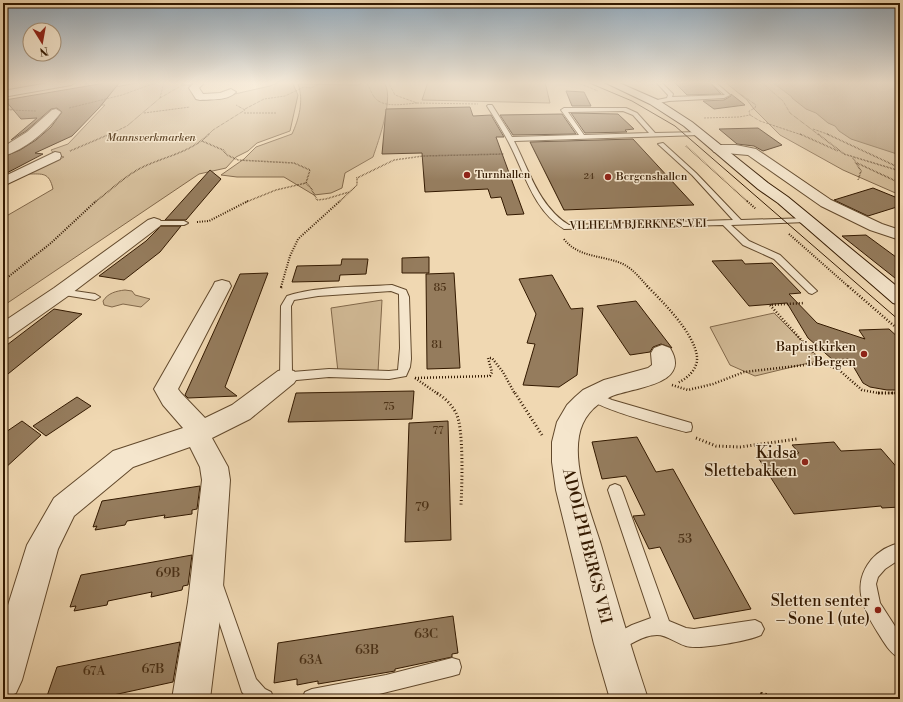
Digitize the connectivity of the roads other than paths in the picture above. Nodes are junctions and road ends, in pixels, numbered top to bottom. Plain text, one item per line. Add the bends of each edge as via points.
1 (53, 115) edge
2 (495, 115) edge
3 (567, 115) edge
4 (636, 115) edge
5 (676, 115) edge
6 (699, 126) junction
7 (653, 134) junction
8 (583, 137) junction
9 (510, 139) junction
10 (661, 144) dead end
11 (718, 149) junction
12 (3, 152) edge
13 (55, 156) road end
14 (3, 182) edge
15 (806, 220) junction
16 (154, 223) joint
17 (184, 223) dead end
18 (740, 223) junction
19 (726, 224) junction
20 (900, 235) edge
21 (222, 286) dead end
22 (61, 292) junction
23 (812, 292) road end
24 (95, 297) dead end
25 (900, 299) edge
26 (3, 332) edge
27 (662, 353) dead end
28 (286, 377) junction
29 (592, 395) junction
30 (686, 427) road end
31 (197, 434) junction
32 (616, 490) dead end
33 (900, 551) edge
34 (209, 571) junction
35 (663, 627) junction
36 (755, 629) dead end
37 (612, 644) junction
38 (900, 649) edge
39 (452, 667) dead end
40 (3, 680) edge
41 (191, 699) edge
42 (264, 699) edge
43 (312, 699) edge
44 (630, 699) edge

1 - 12 street via 26,139
2 - 9 lane, VILHELM BJERKNES' VEI
3 - 8 lane
4 - 7 lane
5 - 6 street
6 - 7 lane via 672,133
6 - 11 street
7 - 8 lane
8 - 9 lane
9 - 19 lane, VILHELM BJERKNES' VEI via 544,205 552,217 567,227
10 - 18 lane via 694,174
11 - 15 street
11 - 20 street via 752,152 826,203 870,225
13 - 14 street
15 - 18 lane, VILHELM BJERKNES' VEI
15 - 25 street
16 - 17 lane
16 - 22 street
18 - 19 lane, VILHELM BJERKNES' VEI
19 - 23 lane via 746,243 777,257
21 - 31 street via 166,390 195,423
22 - 24 lane
22 - 26 street
27 - 29 street, ADOLPH BERGS VEI via 665,364 655,375 610,387
28 - 28 lane via 329,373 402,373 405,368 406,349 403,292 392,288 318,293 290,298 286,306
28 - 31 street via 241,412
29 - 30 lane via 608,404
29 - 37 street, ADOLPH BERGS VEI via 578,408 566,435 567,469 580,531
31 - 34 street via 214,467 216,480
31 - 40 street via 122,459 64,507 43,545
32 - 35 lane
33 - 38 lane via 883,559 872,570 867,593 870,603
34 - 41 street
34 - 42 lane via 249,685
35 - 36 lane via 693,638
35 - 37 lane via 647,628
37 - 44 street, ADOLPH BERGS VEI
39 - 43 lane

